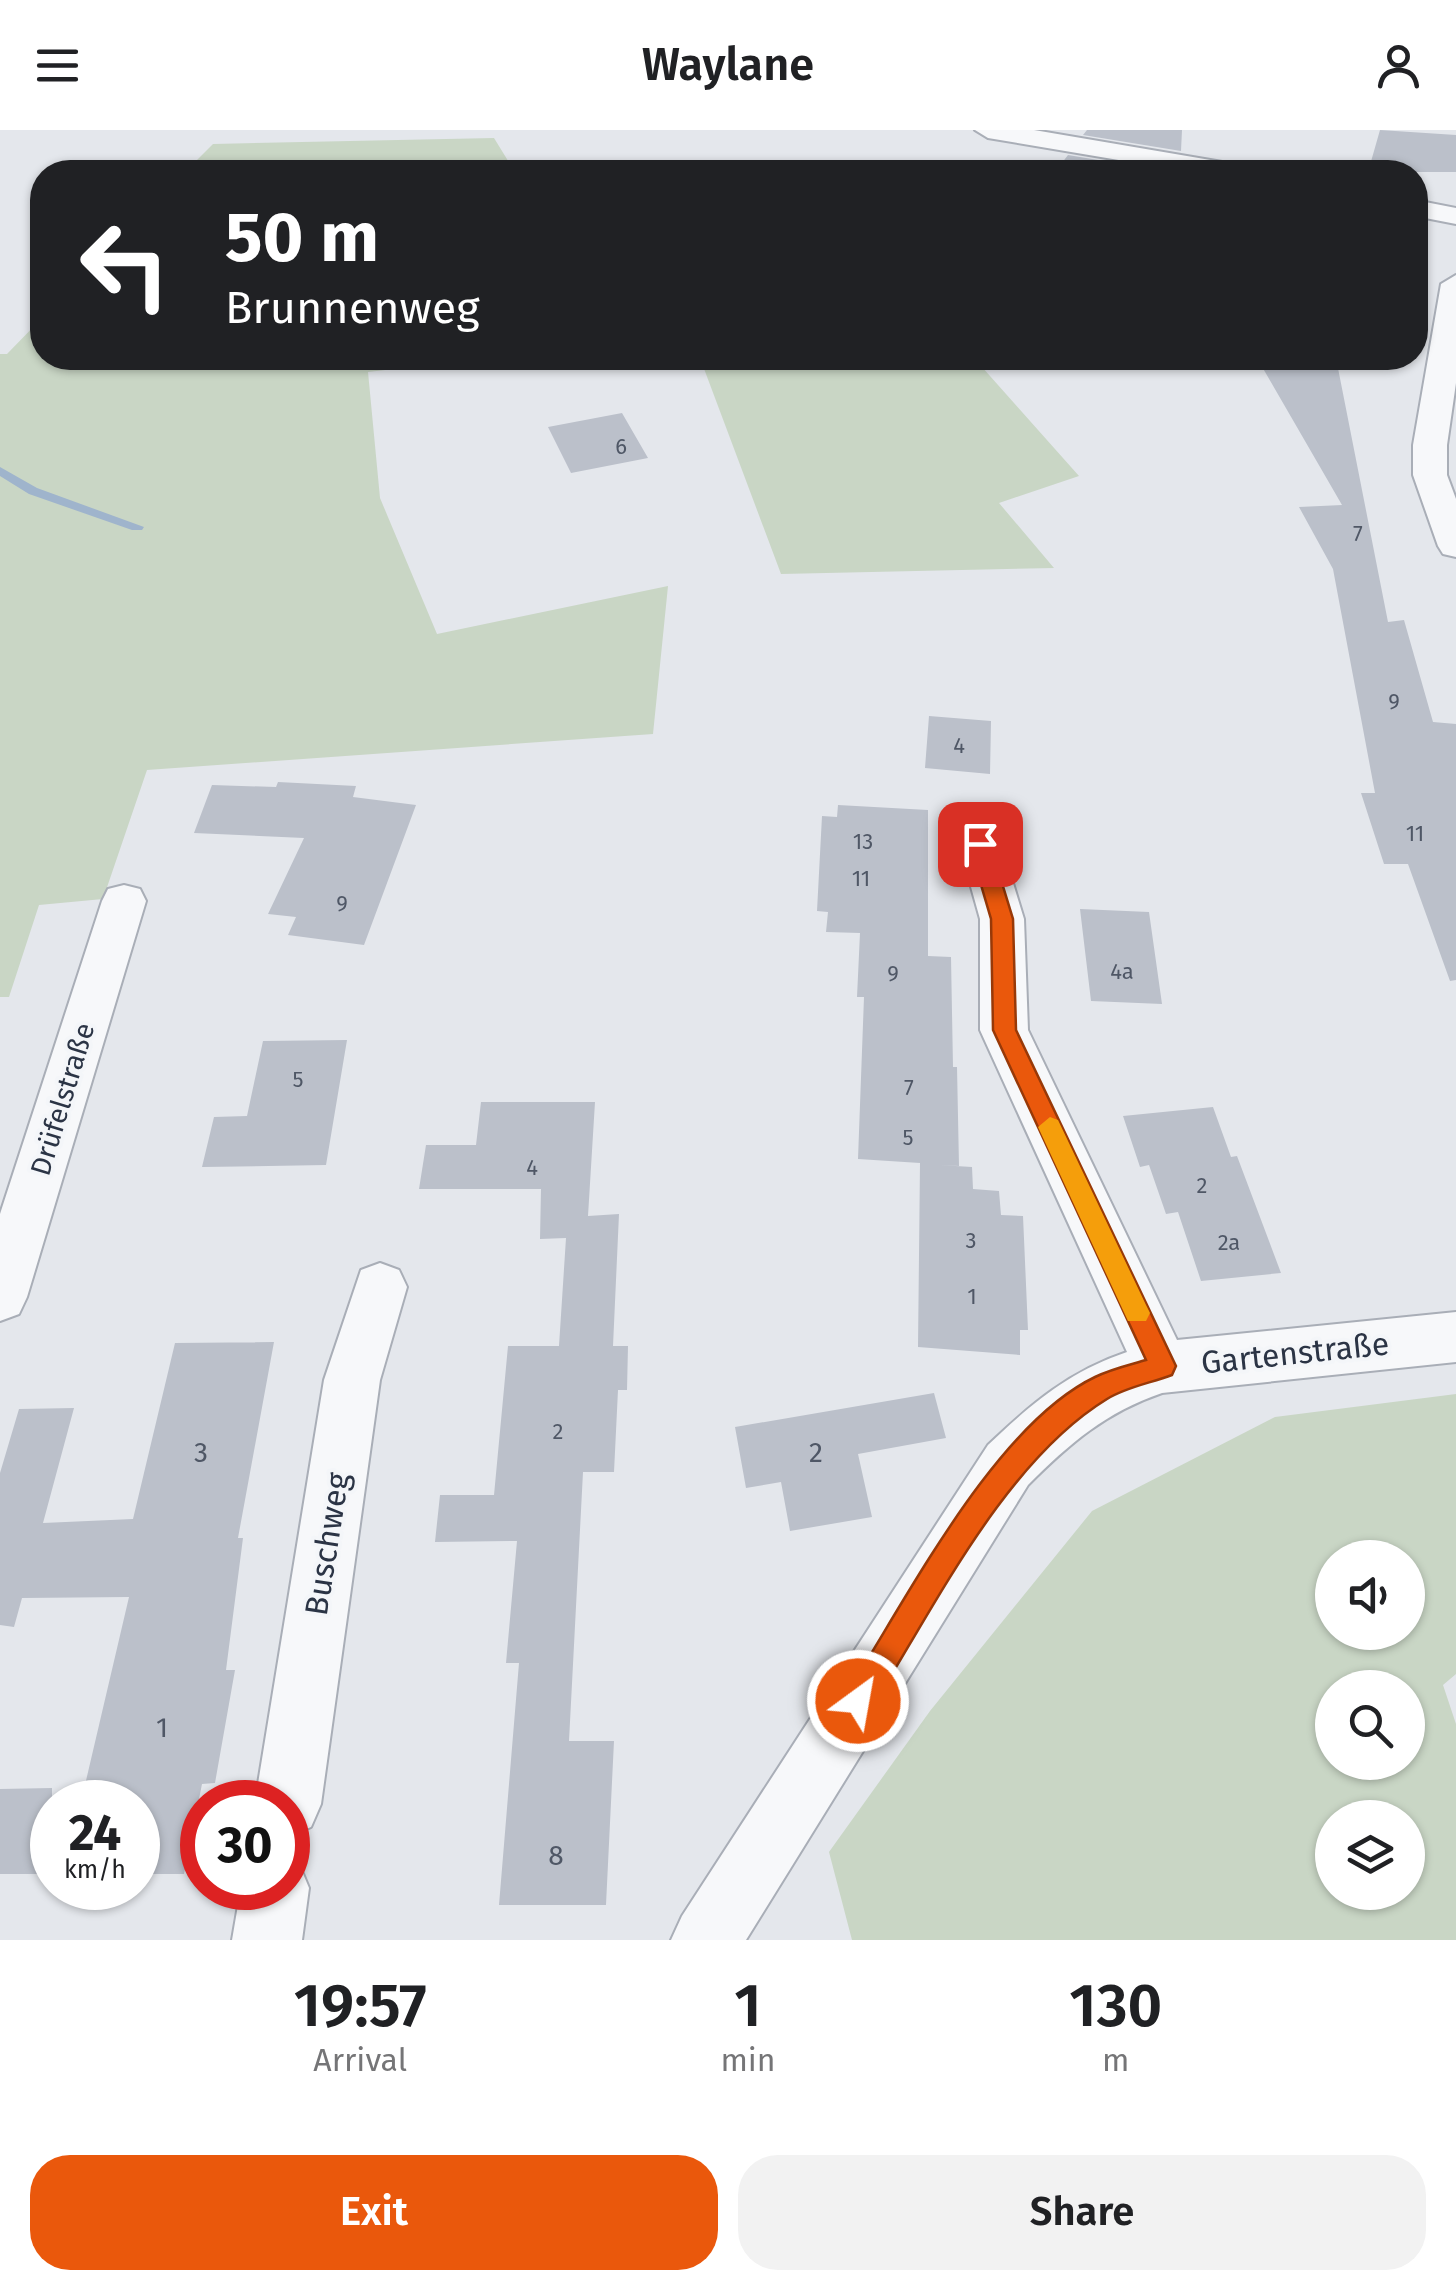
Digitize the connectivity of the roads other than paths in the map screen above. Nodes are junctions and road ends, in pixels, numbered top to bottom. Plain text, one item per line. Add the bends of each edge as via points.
1 (988, 130) edge
2 (1164, 160) edge
3 (1428, 211) edge
4 (1456, 216) edge
5 (1456, 284) edge
6 (1456, 546) edge
7 (980, 844) dead end
8 (124, 901) dead end
9 (380, 1287) dead end
10 (0, 1297) edge
11 (1456, 1336) edge
12 (1162, 1366) junction
13 (292, 1780) edge
14 (272, 1910) edge
15 (267, 1940) edge
16 (706, 1940) edge

1 - 2 street
3 - 4 street
5 - 6 street via 1430,475
7 - 12 street via 1002,919 1004,1030
8 - 10 street, Drüfelstraße
9 - 13 street, Buschweg via 352,1380
11 - 12 street, Gartenstraße
12 - 16 street, Gartenstraße via 1102,1386 1008,1466
14 - 15 street

